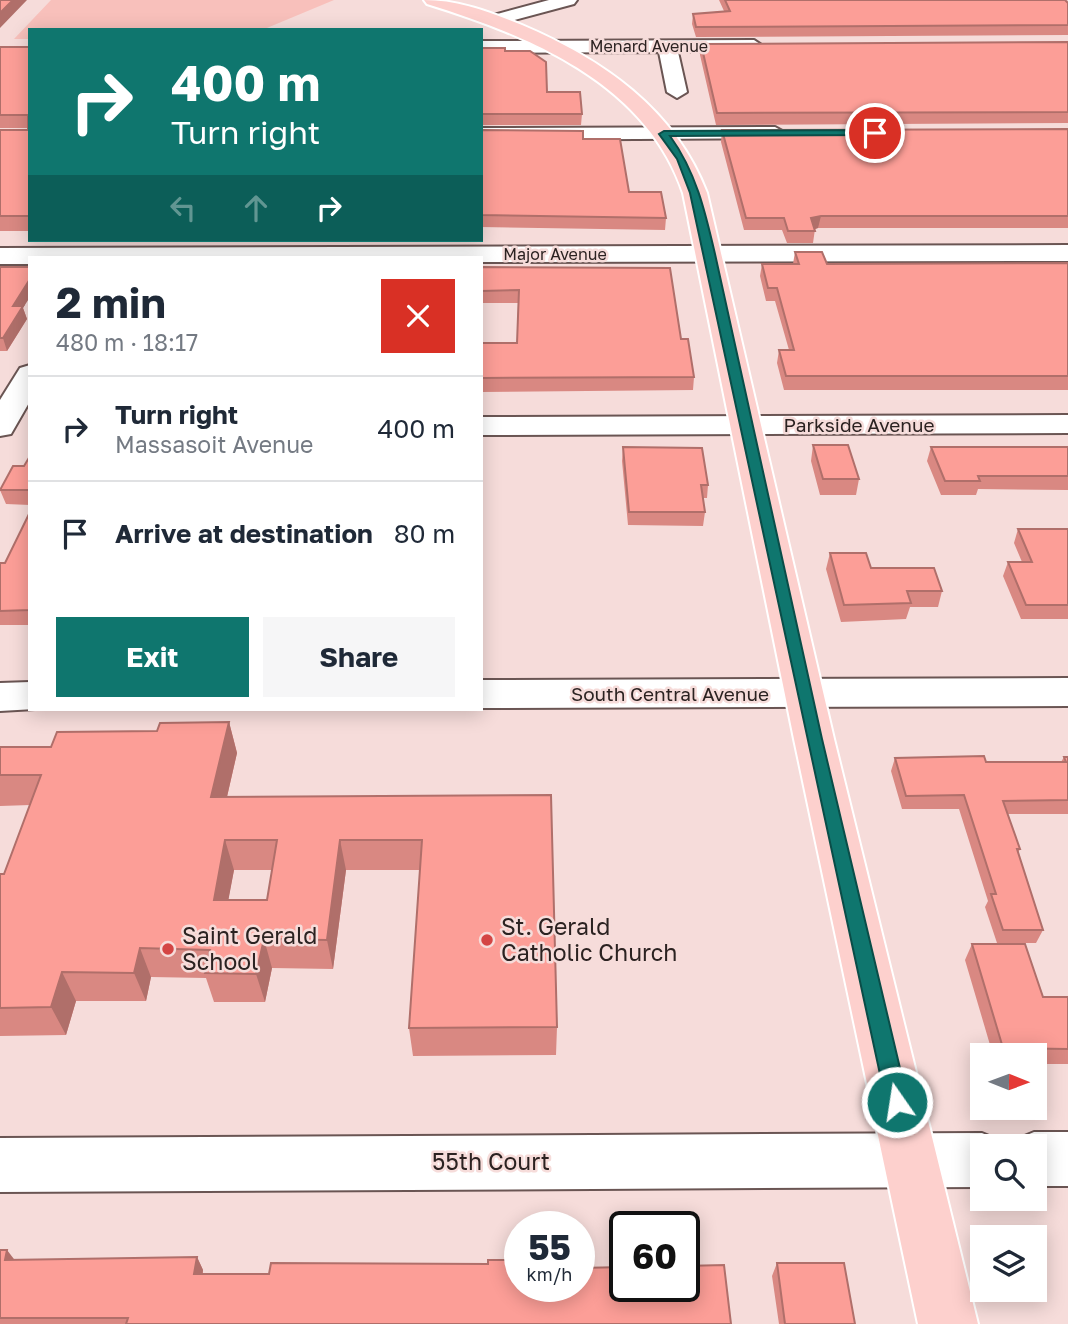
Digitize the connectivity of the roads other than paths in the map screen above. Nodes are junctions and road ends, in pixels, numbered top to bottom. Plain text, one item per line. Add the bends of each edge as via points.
1 (433, 0) edge
2 (568, 0) edge
3 (496, 20) junction
4 (552, 46) junction
5 (667, 46) junction
6 (777, 46) edge
7 (483, 47) edge
8 (677, 92) dead end
9 (793, 133) edge
10 (483, 134) edge
11 (664, 134) junction
12 (99, 251) edge
13 (1068, 253) edge
14 (710, 254) junction
15 (0, 256) edge
16 (28, 378) edge
17 (1068, 424) edge
18 (747, 425) junction
19 (483, 426) edge
20 (0, 427) edge
21 (28, 427) edge
22 (1068, 692) edge
23 (804, 693) junction
24 (483, 694) edge
25 (0, 696) edge
26 (28, 696) edge
27 (1047, 1159) edge
28 (1068, 1159) edge
29 (910, 1160) junction
30 (970, 1160) edge
31 (0, 1165) edge
32 (948, 1324) edge

1 - 3 main road
2 - 3 street
3 - 4 main road
4 - 5 street, Menard Avenue
4 - 7 street, Menard Avenue
4 - 11 main road via 615,86
5 - 6 street, Menard Avenue
5 - 8 street
9 - 11 street
10 - 11 street
11 - 14 main road via 691,182
12 - 14 street, Major Avenue
12 - 15 street, Major Avenue
13 - 14 street, Major Avenue
14 - 18 main road
16 - 20 street
17 - 18 street, Parkside Avenue
18 - 19 street, Parkside Avenue
18 - 23 main road
20 - 21 street
22 - 23 street, South Central Avenue
23 - 24 street, South Central Avenue
23 - 29 main road
25 - 26 street
27 - 28 street
29 - 30 street, 55th Court
29 - 31 street, 55th Court
29 - 32 main road

